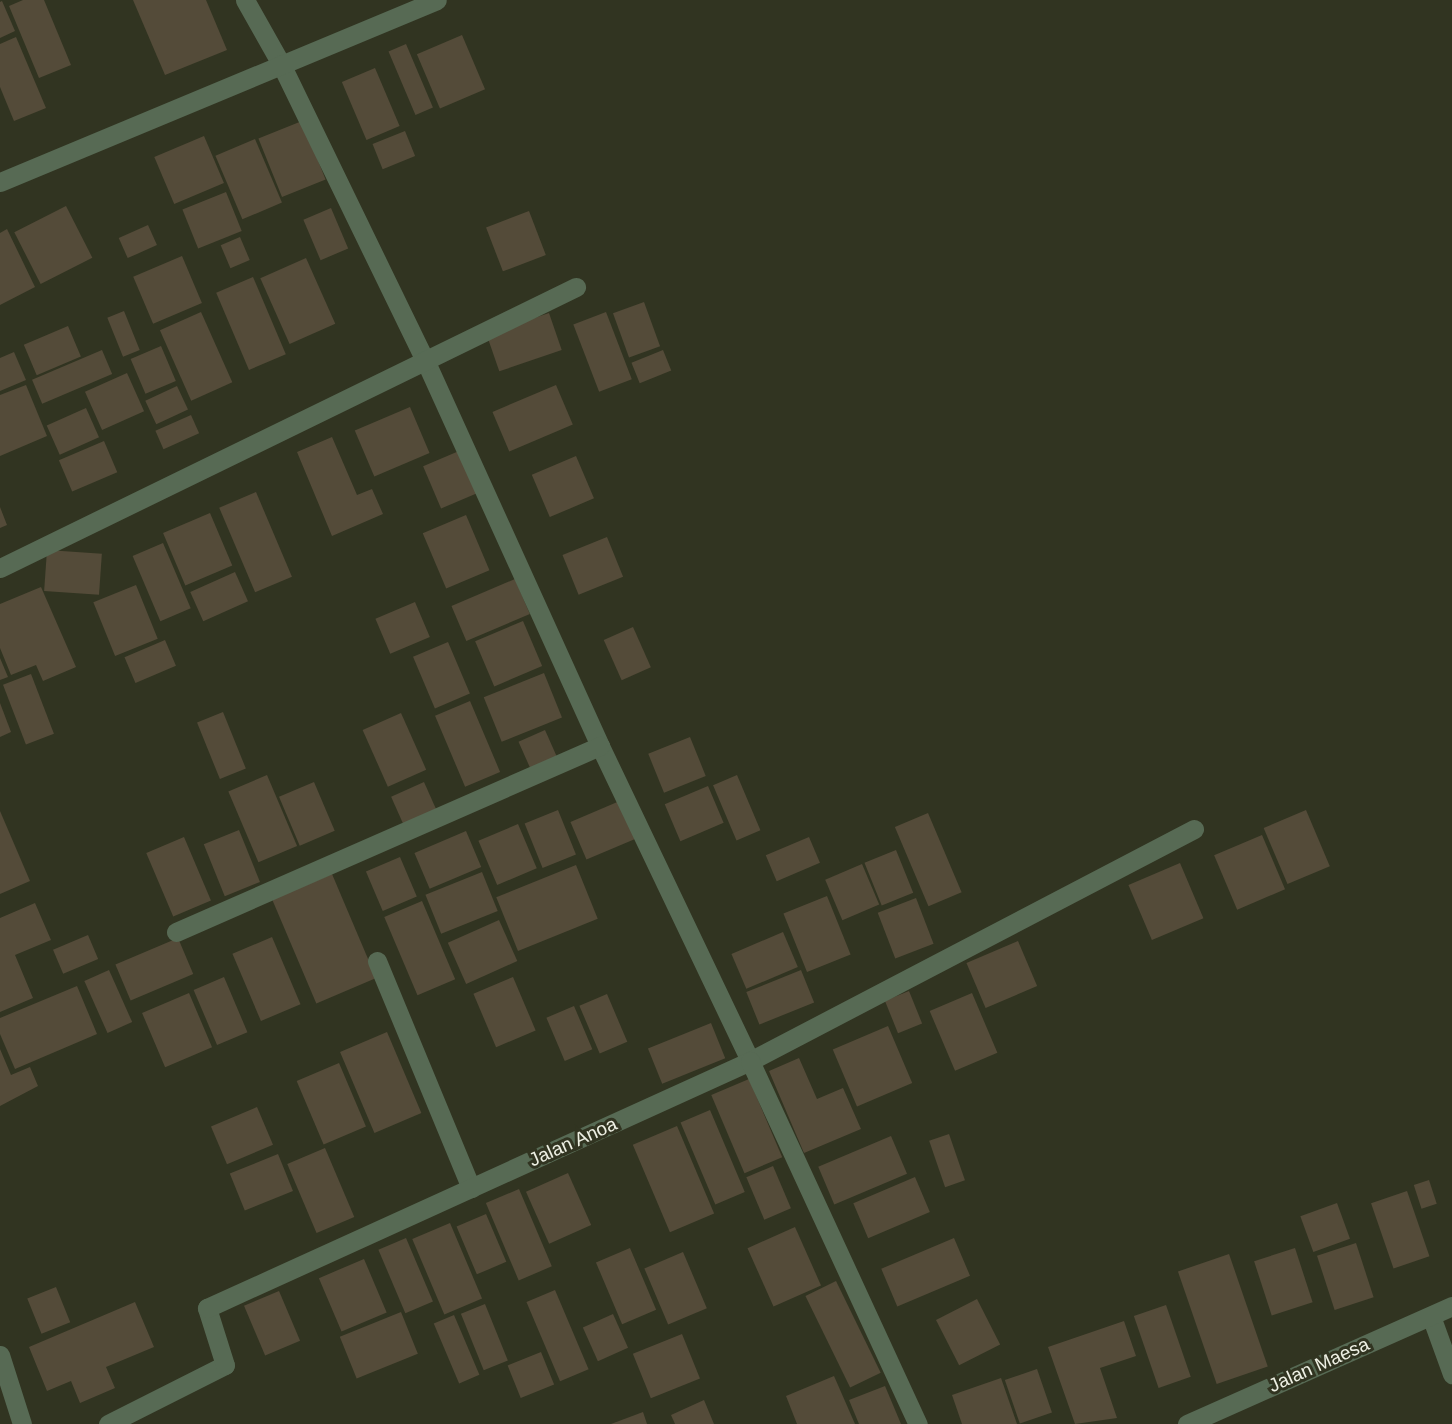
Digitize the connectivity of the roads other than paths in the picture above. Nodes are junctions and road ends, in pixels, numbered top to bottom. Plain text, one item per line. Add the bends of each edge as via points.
1 (245, 0) edge
2 (437, 0) edge
3 (281, 64) junction
4 (0, 182) edge
5 (576, 287) dead end
6 (425, 360) junction
7 (0, 568) edge
8 (600, 746) junction
9 (1194, 829) dead end
10 (176, 932) dead end
11 (376, 961) dead end
12 (750, 1061) junction
13 (471, 1188) junction
14 (1452, 1306) edge
15 (1431, 1315) junction
16 (0, 1355) edge
17 (1452, 1374) edge
18 (22, 1424) edge
19 (108, 1424) edge
20 (918, 1424) edge
21 (1186, 1424) edge

1 - 3 street
2 - 3 street
3 - 4 street
3 - 6 street
5 - 6 street
6 - 7 street
6 - 8 street
8 - 10 street
8 - 12 street
9 - 12 street, Jalan Anoa
11 - 13 street
12 - 13 street, Jalan Anoa
12 - 20 street
13 - 19 street, Jalan Anoa via 207,1308 225,1366
14 - 15 street, Jalan Maesa
15 - 17 street
15 - 21 street, Jalan Maesa
16 - 18 street

